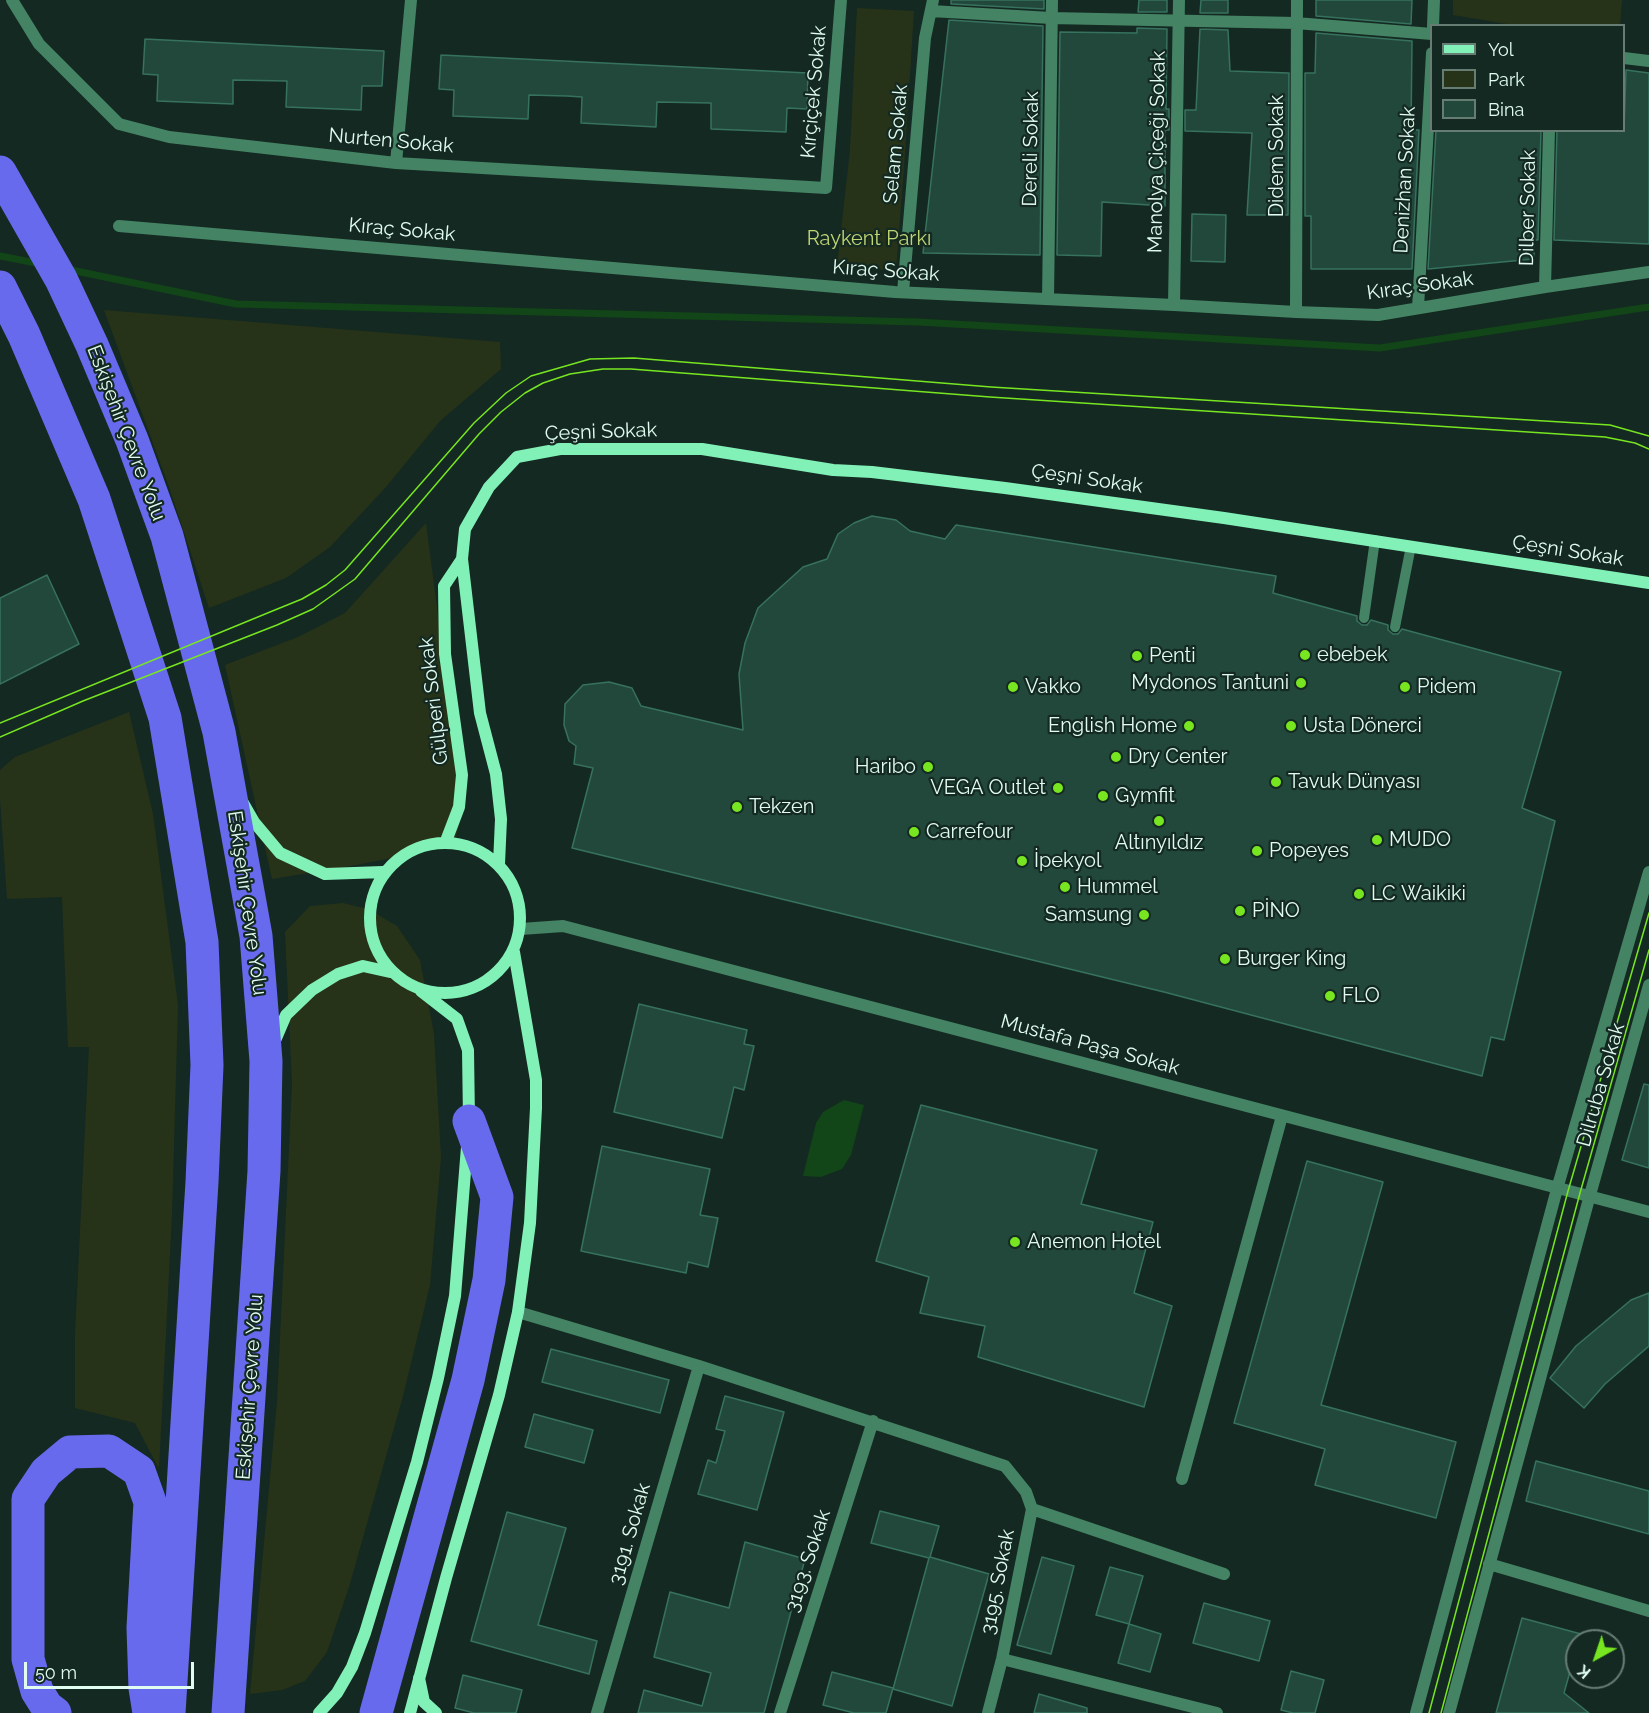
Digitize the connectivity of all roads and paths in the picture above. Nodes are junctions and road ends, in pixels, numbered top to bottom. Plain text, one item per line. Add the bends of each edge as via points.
1 (12, 0) edge
2 (411, 0) edge
3 (841, 0) edge
4 (1052, 0) edge
5 (1179, 0) edge
6 (1297, 0) edge
7 (1434, 0) edge
8 (932, 5) edge
9 (1052, 18) junction
10 (1178, 21) junction
11 (1296, 23) junction
12 (1433, 24) edge
13 (1430, 34) edge
14 (1625, 58) edge
15 (1649, 62) edge
16 (1430, 73) edge
17 (1549, 132) edge
18 (396, 163) junction
19 (3, 174) edge
20 (826, 188) joint
21 (119, 226) dead end
22 (1649, 272) edge
23 (0, 286) edge
24 (1545, 287) junction
25 (903, 292) junction
26 (1048, 299) junction
27 (1174, 304) junction
28 (1418, 308) junction
29 (1296, 312) junction
30 (517, 457) joint
31 (1375, 540) junction
32 (1411, 546) junction
33 (462, 559) junction
34 (1649, 583) edge
35 (1364, 618) dead end
36 (1395, 627) dead end
37 (227, 773) junction
38 (446, 841) junction
39 (499, 864) junction
40 (383, 872) junction
41 (1649, 872) edge
42 (521, 929) junction
43 (514, 951) junction
44 (390, 972) junction
45 (1649, 985) edge
46 (421, 991) junction
47 (266, 1061) junction
48 (1282, 1116) junction
49 (469, 1121) junction
50 (1557, 1189) junction
51 (1590, 1195) junction
52 (1649, 1212) edge
53 (518, 1311) junction
54 (699, 1366) junction
55 (873, 1421) junction
56 (1182, 1479) dead end
57 (1032, 1509) junction
58 (1489, 1564) junction
59 (1224, 1574) dead end
60 (1649, 1611) edge
61 (1002, 1659) junction
62 (419, 1674) junction
63 (55, 1713) edge
64 (149, 1713) edge
65 (169, 1713) edge
66 (228, 1713) edge
67 (319, 1713) edge
68 (376, 1713) edge
69 (410, 1713) edge
70 (436, 1713) edge
71 (597, 1713) edge
72 (780, 1713) edge
73 (988, 1713) edge
74 (1217, 1713) edge
75 (1416, 1713) edge
76 (1449, 1713) edge

1 - 18 street, Nurten Sokak via 39,44 119,124 169,137
2 - 18 street
3 - 20 street, Kırçiçek Sokak
4 - 9 street, Dereli Sokak
5 - 10 street, Manolya Çiçeği Sokak
6 - 11 street, Didem Sokak
7 - 12 street
8 - 9 street
8 - 25 street, Selam Sokak via 925,38
9 - 10 street
9 - 26 street, Dereli Sokak
10 - 11 street
10 - 27 street, Manolya Çiçeği Sokak
11 - 13 street
11 - 29 street, Didem Sokak
14 - 15 street
16 - 28 street, Denizhan Sokak
17 - 24 street, Dilber Sokak
18 - 20 street, Nurten Sokak
19 - 37 highway, Eskişehir Çevre Yolu via 61,279 132,440 167,536
21 - 25 street, Kıraç Sokak
22 - 24 street, Kıraç Sokak
23 - 65 highway via 94,499 165,718 202,942 207,1065 202,1182
24 - 28 street, Kıraç Sokak
25 - 26 street, Kıraç Sokak
26 - 27 street, Kıraç Sokak
27 - 29 street, Kıraç Sokak
28 - 29 street, Kıraç Sokak via 1378,315
30 - 31 street, Çeşni Sokak via 560,449 702,448 833,470 1005,488
30 - 33 street, Gülperi Sokak via 489,487 465,529
31 - 32 street, Çeşni Sokak
31 - 35 lane
32 - 34 street, Çeşni Sokak
32 - 36 lane
33 - 38 street, Gülperi Sokak via 444,586 445,654 462,775 459,807
33 - 39 street, Gülperi Sokak via 480,713 496,774 501,819
37 - 40 street via 254,822 280,853 325,874
37 - 47 highway, Eskişehir Çevre Yolu via 256,936
38 - 39 street via 475,848
38 - 40 street via 411,849
39 - 42 street via 518,894
40 - 44 street via 369,905 371,941
41 - 50 street
42 - 43 street
42 - 48 street, Mustafa Paşa Sokak via 563,926
43 - 46 street via 491,979 458,994
43 - 53 street via 536,1080 530,1223
44 - 46 street
44 - 47 street via 363,966 338,974 312,990 286,1015
45 - 51 street, Dilruba Sokak
46 - 49 street via 457,1019 468,1050
47 - 66 highway, Eskişehir Çevre Yolu via 264,1171
48 - 50 street, Mustafa Paşa Sokak
48 - 56 street
49 - 67 street via 455,1296 417,1462 352,1667
49 - 68 highway via 497,1197 489,1280 468,1380
50 - 51 street, Mustafa Paşa Sokak
50 - 75 street
51 - 52 street, Mustafa Paşa Sokak
51 - 58 street, Dilruba Sokak
53 - 54 street
53 - 62 street via 499,1395
54 - 55 street
54 - 71 street, 3191. Sokak
55 - 57 street, 3195. Sokak via 1005,1466 1026,1492
55 - 72 street, 3193. Sokak
57 - 59 street
57 - 61 street, 3195. Sokak
58 - 60 street
58 - 76 street, Dilruba Sokak
61 - 73 street, 3195. Sokak
61 - 74 street
62 - 69 street
62 - 70 street via 424,1702
63 - 64 highway via 37,1691 28,1659 28,1499 46,1472 70,1452 109,1451 139,1471 150,1502 143,1628

